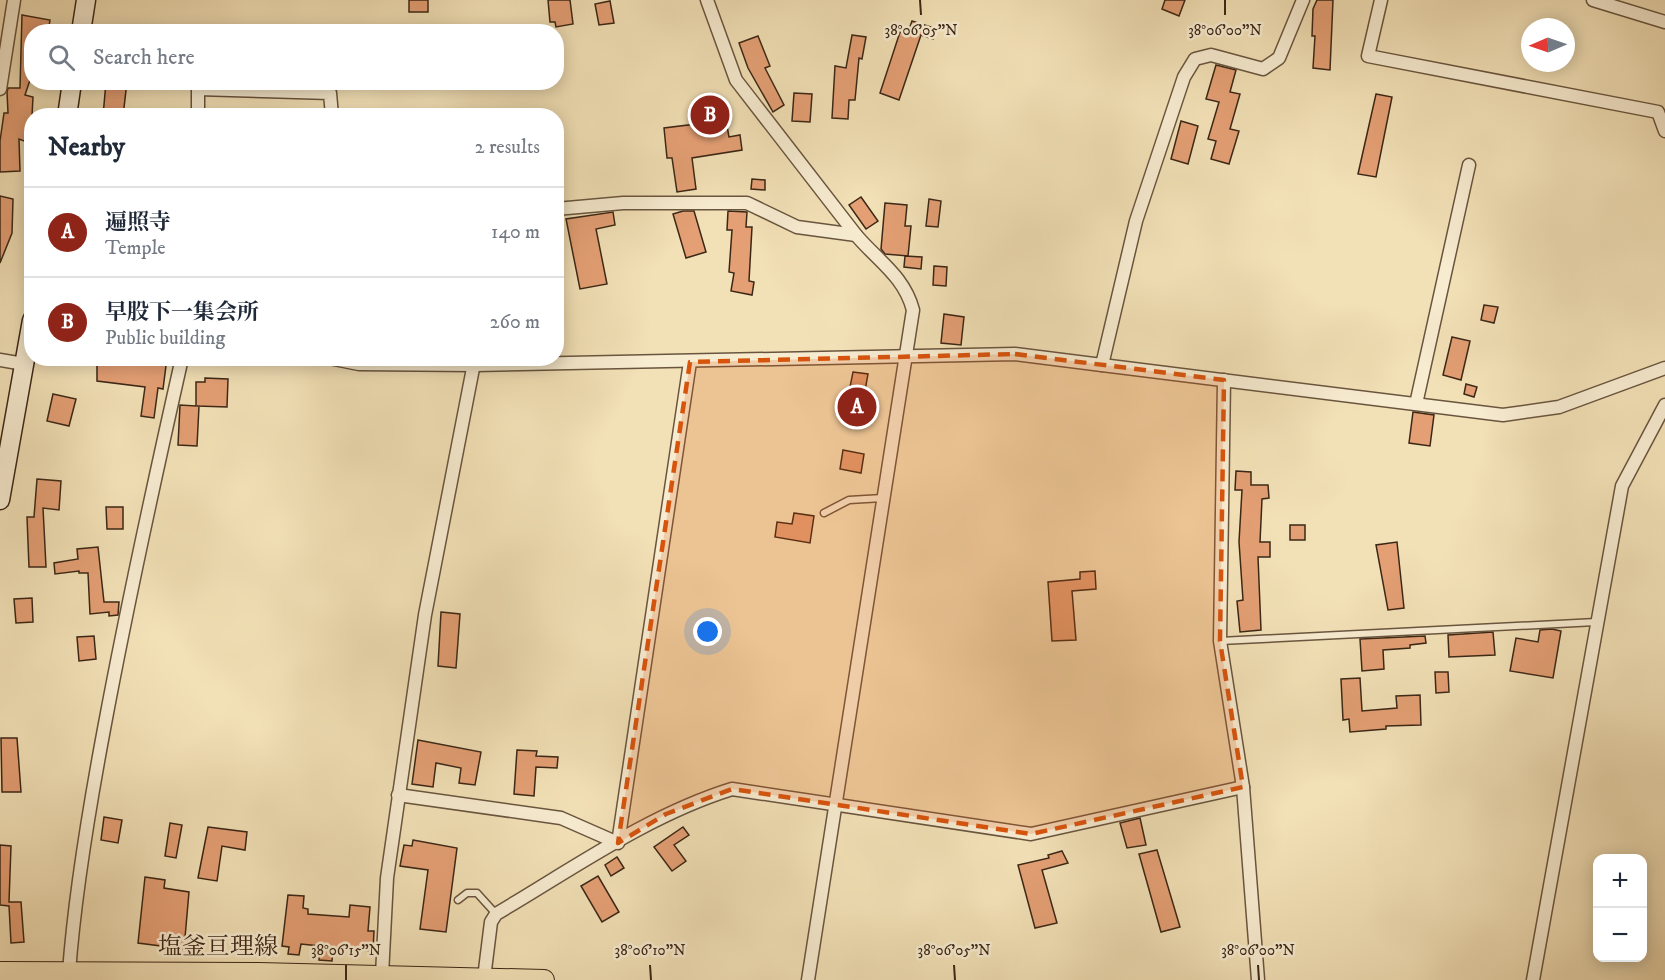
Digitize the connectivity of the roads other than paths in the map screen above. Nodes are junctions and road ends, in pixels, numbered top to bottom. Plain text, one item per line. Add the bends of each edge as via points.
1 (14, 0) edge
2 (86, 0) edge
3 (707, 0) edge
4 (1303, 0) edge
5 (1381, 0) edge
6 (1593, 0) edge
7 (1665, 22) edge
8 (82, 24) edge
9 (2, 63) edge
10 (0, 89) edge
11 (71, 90) edge
12 (198, 90) edge
13 (231, 90) edge
14 (68, 108) edge
15 (198, 108) edge
16 (331, 108) edge
17 (1665, 131) edge
18 (1468, 165) dead end
19 (564, 208) edge
20 (856, 235) junction
21 (906, 357) junction
22 (0, 360) edge
23 (564, 362) edge
24 (690, 362) junction
25 (24, 364) joint
26 (1102, 365) junction
27 (180, 366) edge
28 (474, 366) edge
29 (1665, 368) edge
30 (1224, 380) junction
31 (1416, 404) junction
32 (1665, 405) edge
33 (883, 498) junction
34 (0, 500) edge
35 (824, 513) dead end
36 (1596, 622) junction
37 (1220, 641) junction
38 (1243, 787) junction
39 (398, 795) junction
40 (835, 804) junction
41 (618, 843) junction
42 (458, 900) dead end
43 (496, 914) junction
44 (0, 972) edge
45 (69, 972) junction
46 (392, 977) edge
47 (484, 978) junction
48 (544, 980) edge
49 (808, 980) edge
50 (1258, 980) edge
51 (1533, 980) edge

1 - 9 street
2 - 8 main road
3 - 20 street via 736,80
4 - 26 street via 1279,58 1271,64 1263,69 1211,55 1195,59 1185,77 1136,221
5 - 17 street via 1368,56 1658,112
6 - 7 street
9 - 10 street
11 - 14 main road
12 - 15 street
13 - 16 street via 330,93
18 - 31 street
19 - 20 street via 623,203 747,203 797,226
20 - 21 street via 900,279 909,294 913,310
21 - 24 street
21 - 26 street via 1015,354
21 - 33 street
22 - 25 street
23 - 24 street
24 - 41 street
25 - 34 main road
26 - 30 street
27 - 45 street via 104,726 88,817
28 - 39 street via 425,615
29 - 31 street via 1559,407 1503,415
30 - 31 street
30 - 37 street
32 - 36 street via 1622,486
33 - 35 lane via 849,500
33 - 40 street
36 - 37 lane
36 - 51 street
37 - 38 street
38 - 40 street via 1031,834
38 - 50 street
39 - 41 street via 561,818
39 - 46 street via 387,878
40 - 41 street via 732,789 666,814
40 - 49 street
41 - 43 street
42 - 43 lane via 467,893 477,893
43 - 47 street via 491,922
44 - 45 main road, 塩釜亘理線
45 - 46 main road, 塩釜亘理線
46 - 47 main road, 塩釜亘理線
47 - 48 main road, 塩釜亘理線

